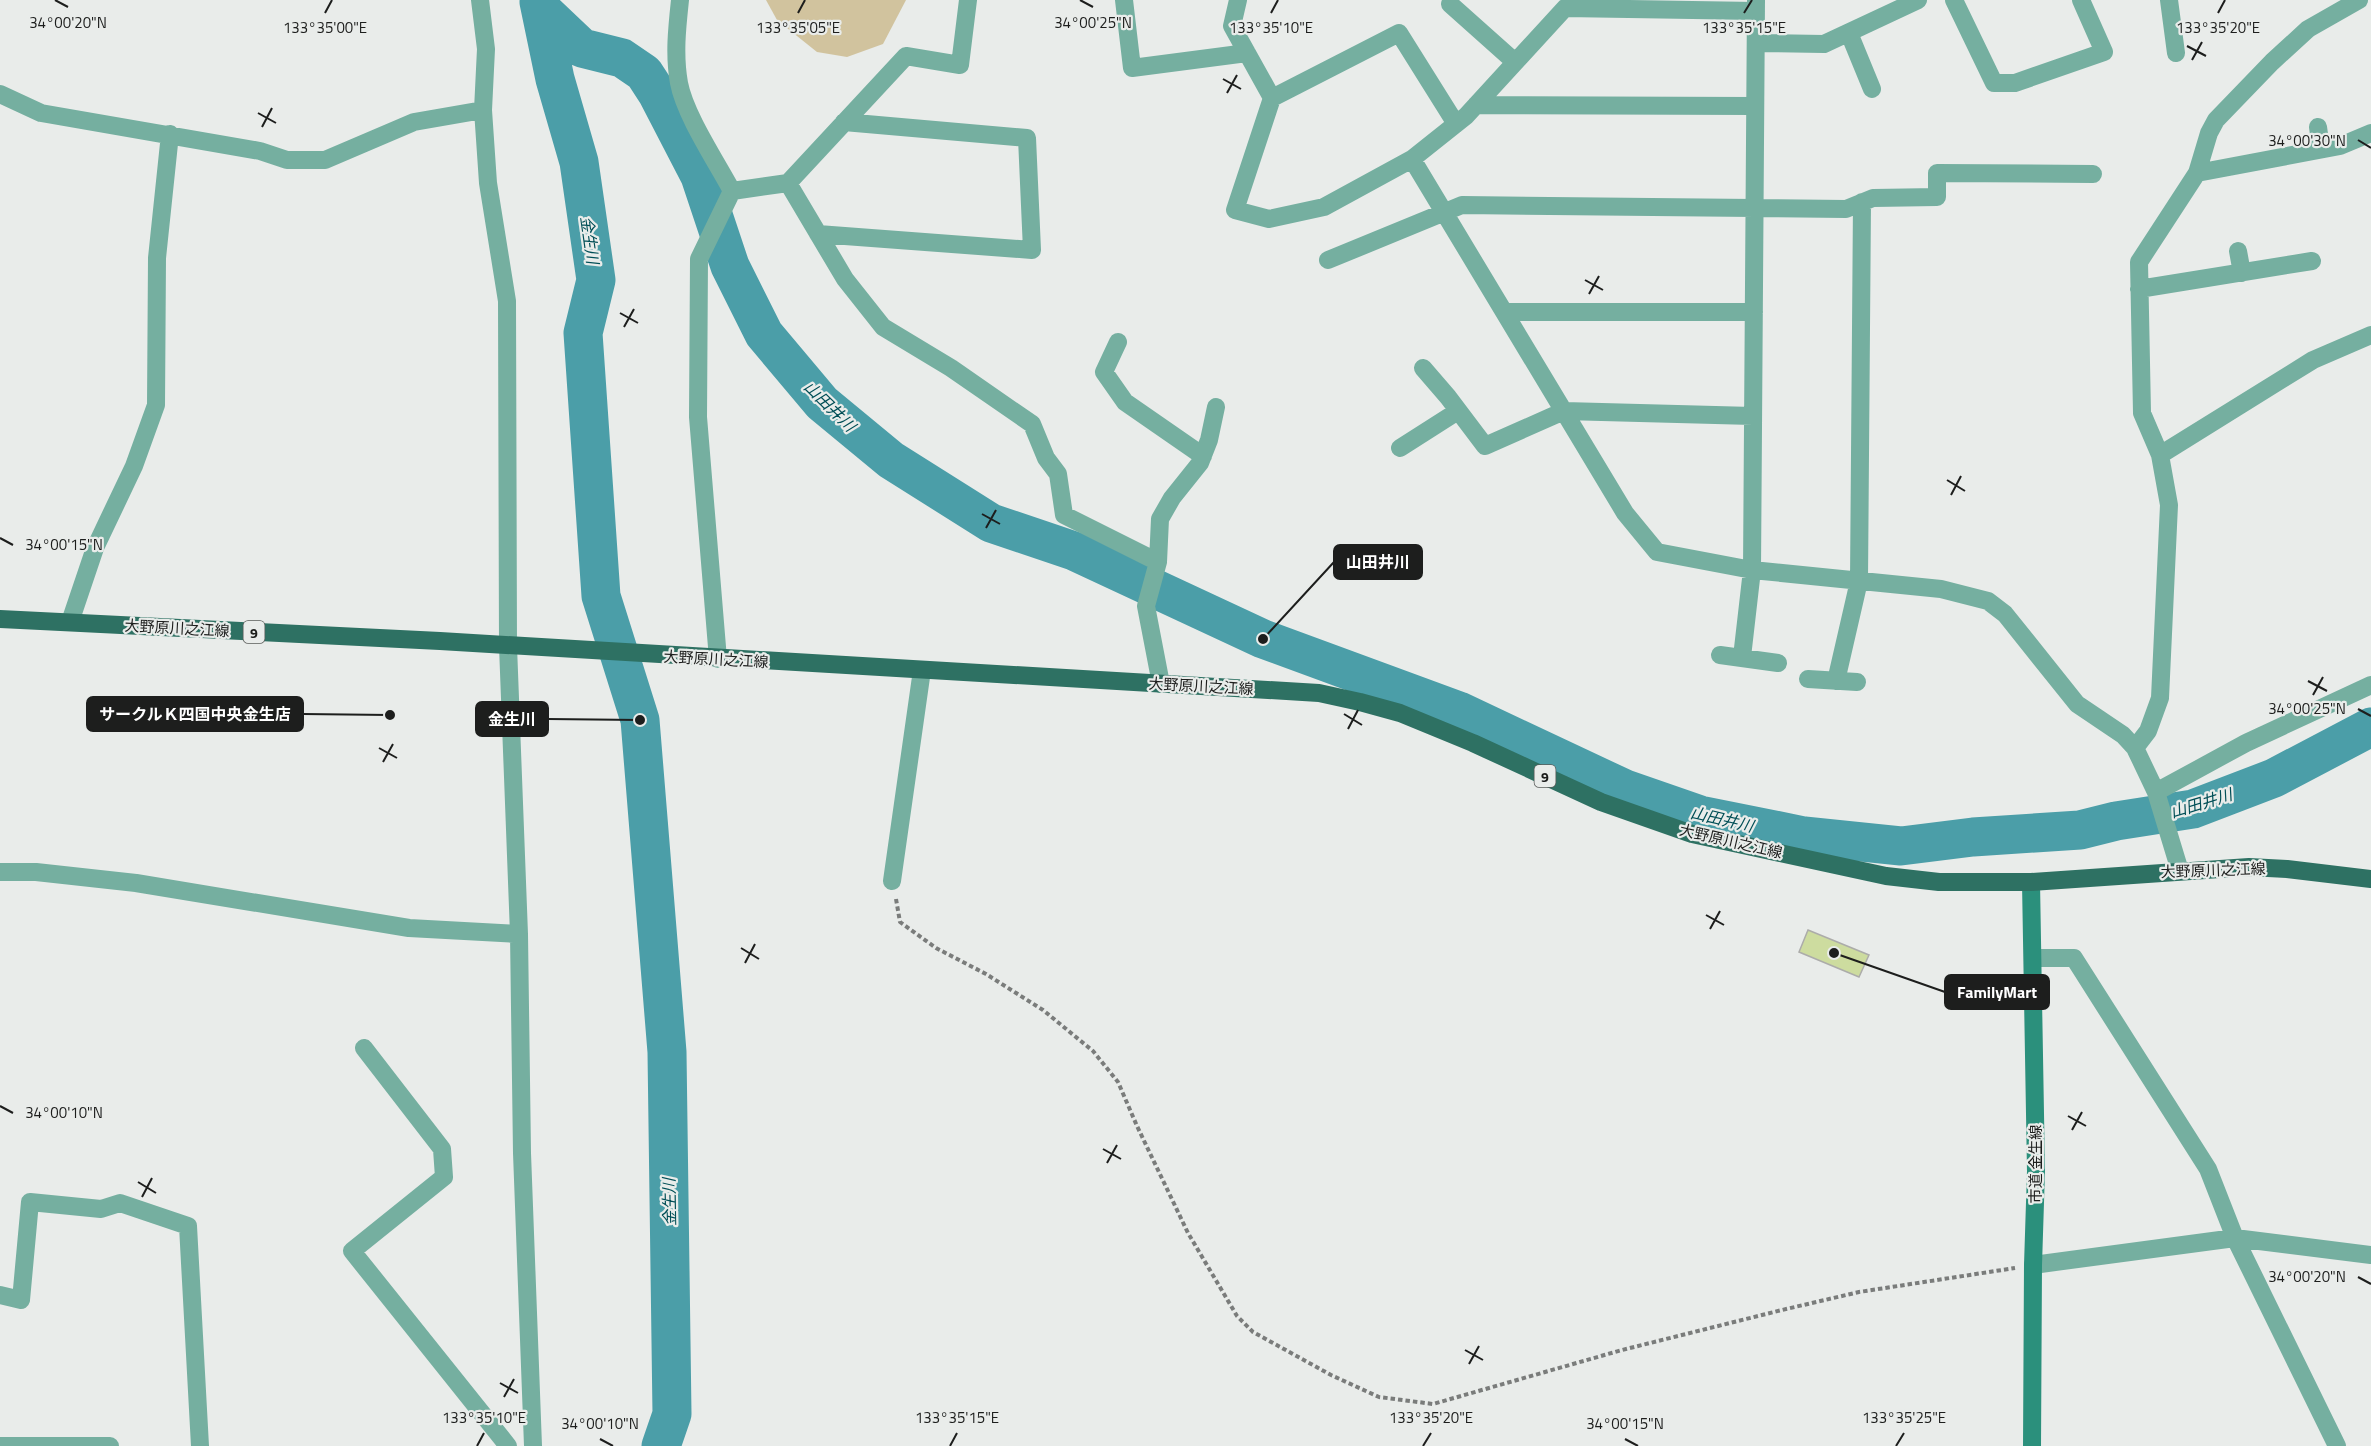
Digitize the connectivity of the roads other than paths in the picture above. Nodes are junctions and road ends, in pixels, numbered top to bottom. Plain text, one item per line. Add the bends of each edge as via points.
1 (480, 0) edge
2 (680, 0) edge
3 (968, 0) edge
4 (1124, 0) edge
5 (1238, 0) edge
6 (1918, 0) edge
7 (1954, 0) edge
8 (2081, 0) edge
9 (2169, 0) edge
10 (2360, 0) edge
11 (1450, 4) dead end
12 (1756, 6) edge
13 (1890, 6) edge
14 (1849, 33) junction
15 (1756, 43) junction
16 (1247, 53) junction
17 (2176, 53) dead end
18 (1515, 62) junction
19 (1872, 88) dead end
20 (0, 94) edge
21 (1272, 98) junction
22 (1476, 105) junction
23 (1755, 106) junction
24 (483, 110) junction
25 (844, 122) junction
26 (1456, 124) junction
27 (2318, 126) dead end
28 (2371, 133) edge
29 (170, 134) junction
30 (2322, 149) junction
31 (1412, 159) junction
32 (2197, 173) junction
33 (2093, 174) dead end
34 (788, 183) junction
35 (732, 190) junction
36 (1862, 202) junction
37 (1755, 208) junction
38 (1444, 212) junction
39 (818, 234) junction
40 (2238, 251) dead end
41 (1328, 260) dead end
42 (2312, 261) dead end
43 (2242, 273) junction
44 (2139, 289) junction
45 (1504, 312) junction
46 (1754, 312) junction
47 (2371, 335) edge
48 (1118, 342) dead end
49 (1423, 368) dead end
50 (1216, 407) dead end
51 (1458, 411) junction
52 (1564, 411) junction
53 (1753, 416) junction
54 (1400, 448) dead end
55 (2160, 455) junction
56 (1203, 456) junction
57 (1158, 562) junction
58 (1752, 570) junction
59 (1859, 581) junction
60 (0, 619) edge
61 (70, 622) junction
62 (508, 646) junction
63 (1720, 655) dead end
64 (1742, 657) junction
65 (718, 659) junction
66 (1778, 663) dead end
67 (922, 670) junction
68 (1808, 680) dead end
69 (1836, 681) junction
70 (1857, 682) dead end
71 (1161, 684) junction
72 (2371, 685) edge
73 (2135, 748) junction
74 (2156, 792) junction
75 (2180, 870) junction
76 (0, 872) edge
77 (2371, 879) edge
78 (892, 881) road end
79 (2031, 882) junction
80 (519, 934) junction
81 (2033, 958) junction
82 (364, 1048) dead end
83 (2235, 1238) junction
84 (2371, 1255) edge
85 (2033, 1265) junction
86 (0, 1295) edge
87 (531, 1445) edge
88 (0, 1446) edge
89 (110, 1446) edge
90 (200, 1446) edge
91 (508, 1446) edge
92 (2032, 1446) edge
93 (2337, 1446) edge

1 - 24 street via 486,49
2 - 35 street via 675,44 679,85 690,114
3 - 25 street via 960,65 906,56
4 - 16 street via 1132,68
5 - 16 street via 1232,26
6 - 13 street
7 - 8 street via 1994,83 2015,83 2104,52
9 - 17 street
10 - 32 street via 2308,29 2216,120
11 - 18 street
12 - 15 street
12 - 18 street via 1565,8
13 - 14 street
14 - 15 street via 1824,44
14 - 19 street
15 - 23 street
16 - 21 street
18 - 22 street
20 - 29 street via 41,113
21 - 26 street via 1399,33
21 - 31 street via 1234,210 1269,219 1324,207
22 - 23 street
22 - 26 street
23 - 37 street
24 - 29 street via 414,123 325,160 287,160
24 - 62 street via 489,183 507,300
25 - 34 street
25 - 39 street via 1026,138 1032,250
26 - 31 street
27 - 30 street
28 - 30 street
29 - 61 street via 157,258 156,405 134,466 95,548
30 - 32 street
31 - 38 street
32 - 44 street via 2139,262
33 - 36 street via 1937,173 1937,197 1873,198
34 - 35 street
34 - 39 street
35 - 65 street via 699,259 698,417
36 - 37 street via 1846,209
36 - 59 street
37 - 38 street via 1462,205
37 - 46 street
38 - 41 street
38 - 45 street
39 - 57 street via 845,279 883,327 1032,424 1046,458 1058,474 1064,515
40 - 43 street
42 - 43 street
43 - 44 street
44 - 55 street via 2142,413
45 - 46 street
45 - 52 street
46 - 53 street
47 - 55 street via 2313,360
48 - 56 street via 1104,372 1125,402
49 - 51 street
50 - 56 street
51 - 52 street via 1485,446
51 - 54 street
52 - 53 street
52 - 58 street via 1625,513 1657,552
53 - 58 street
55 - 73 street via 2169,505 2160,698 2148,731
56 - 57 street via 1160,519
57 - 71 street via 1146,606
58 - 59 street
58 - 64 street
59 - 69 street
59 - 73 street via 1941,589 1988,601 2005,614 2077,704
60 - 61 main road, 大野原川之江線 / 9
61 - 62 main road, 大野原川之江線 / 9
62 - 65 main road, 大野原川之江線 / 9
62 - 80 street
63 - 64 street
64 - 66 street
65 - 67 main road, 大野原川之江線 / 9
67 - 71 main road, 大野原川之江線 / 9
67 - 78 street
68 - 69 street
69 - 70 street
71 - 79 main road, 大野原川之江線 / 9 via 1319,693 1400,713 1601,802 1692,834 1886,876 1939,882
72 - 74 street via 2246,743
73 - 74 street
74 - 75 street
75 - 77 main road, 大野原川之江線 / 9 via 2249,867
75 - 79 main road, 大野原川之江線 / 9
76 - 80 street via 136,883 409,928
79 - 81 street, 市道 金生線
80 - 87 street
81 - 83 street via 2074,958 2208,1169
81 - 85 street, 市道 金生線
82 - 91 street via 442,1149 444,1176 351,1251
83 - 84 street
83 - 85 street
83 - 93 street
85 - 92 street, 市道 金生線
86 - 90 street via 21,1300 30,1202 101,1209 120,1203 188,1226
88 - 89 street

